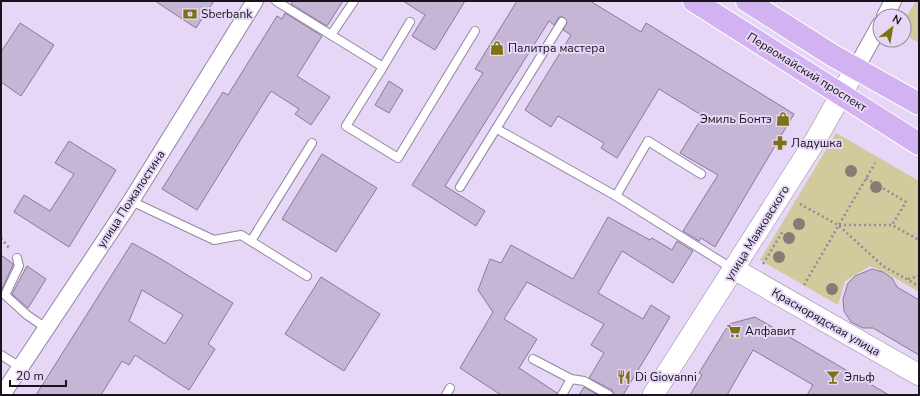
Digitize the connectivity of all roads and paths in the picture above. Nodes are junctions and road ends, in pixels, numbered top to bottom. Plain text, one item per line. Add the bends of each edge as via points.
1 (256, 1) edge
2 (276, 1) edge
3 (354, 1) edge
4 (694, 1) edge
5 (747, 1) edge
6 (410, 22) dead end
7 (562, 22) dead end
8 (475, 31) dead end
9 (331, 35) junction
10 (872, 39) edge
11 (383, 67) junction
12 (856, 68) junction
13 (841, 94) junction
14 (919, 104) edge
15 (497, 129) junction
16 (312, 143) dead end
17 (919, 144) edge
18 (875, 163) dead end
19 (701, 174) dead end
20 (866, 178) junction
21 (460, 187) dead end
22 (616, 196) junction
23 (131, 201) junction
24 (800, 204) dead end
25 (838, 225) junction
26 (892, 225) junction
27 (919, 240) edge
28 (251, 241) junction
29 (17, 258) dead end
30 (734, 269) junction
31 (307, 276) dead end
32 (919, 276) edge
33 (908, 280) junction
34 (804, 285) dead end
35 (919, 286) edge
36 (46, 328) junction
37 (1, 355) edge
38 (533, 359) dead end
39 (20, 367) junction
40 (919, 375) edge
41 (571, 379) junction
42 (2, 395) edge
43 (562, 395) edge
44 (609, 395) edge
45 (653, 395) edge

1 - 23 street, улица Пожалостина
2 - 9 lane
3 - 9 lane
4 - 13 main road, Первомайский проспект
5 - 12 main road
6 - 11 lane
7 - 15 lane
8 - 11 lane via 398,158 346,126
9 - 11 lane
10 - 12 street
12 - 13 street, улица Маяковского
12 - 14 main road
13 - 17 main road, Первомайский проспект
13 - 30 street, улица Маяковского via 815,141
15 - 21 lane
15 - 22 lane
16 - 28 lane
18 - 20 path
19 - 22 lane via 648,141
20 - 25 path
20 - 26 path via 906,202
22 - 30 lane
23 - 28 lane via 214,240 241,235
23 - 36 street, улица Пожалостина
24 - 25 path
25 - 26 path
25 - 33 path via 883,266
25 - 34 path
26 - 27 path
28 - 31 lane
29 - 36 lane via 19,266 5,296
30 - 40 street, Краснорядская улица
30 - 45 street, улица Маяковского
32 - 33 path
33 - 35 path
36 - 39 street, улица Пожалостина
37 - 39 lane
38 - 41 lane
39 - 42 street, улица Пожалостина
41 - 43 lane
41 - 44 lane via 584,381

